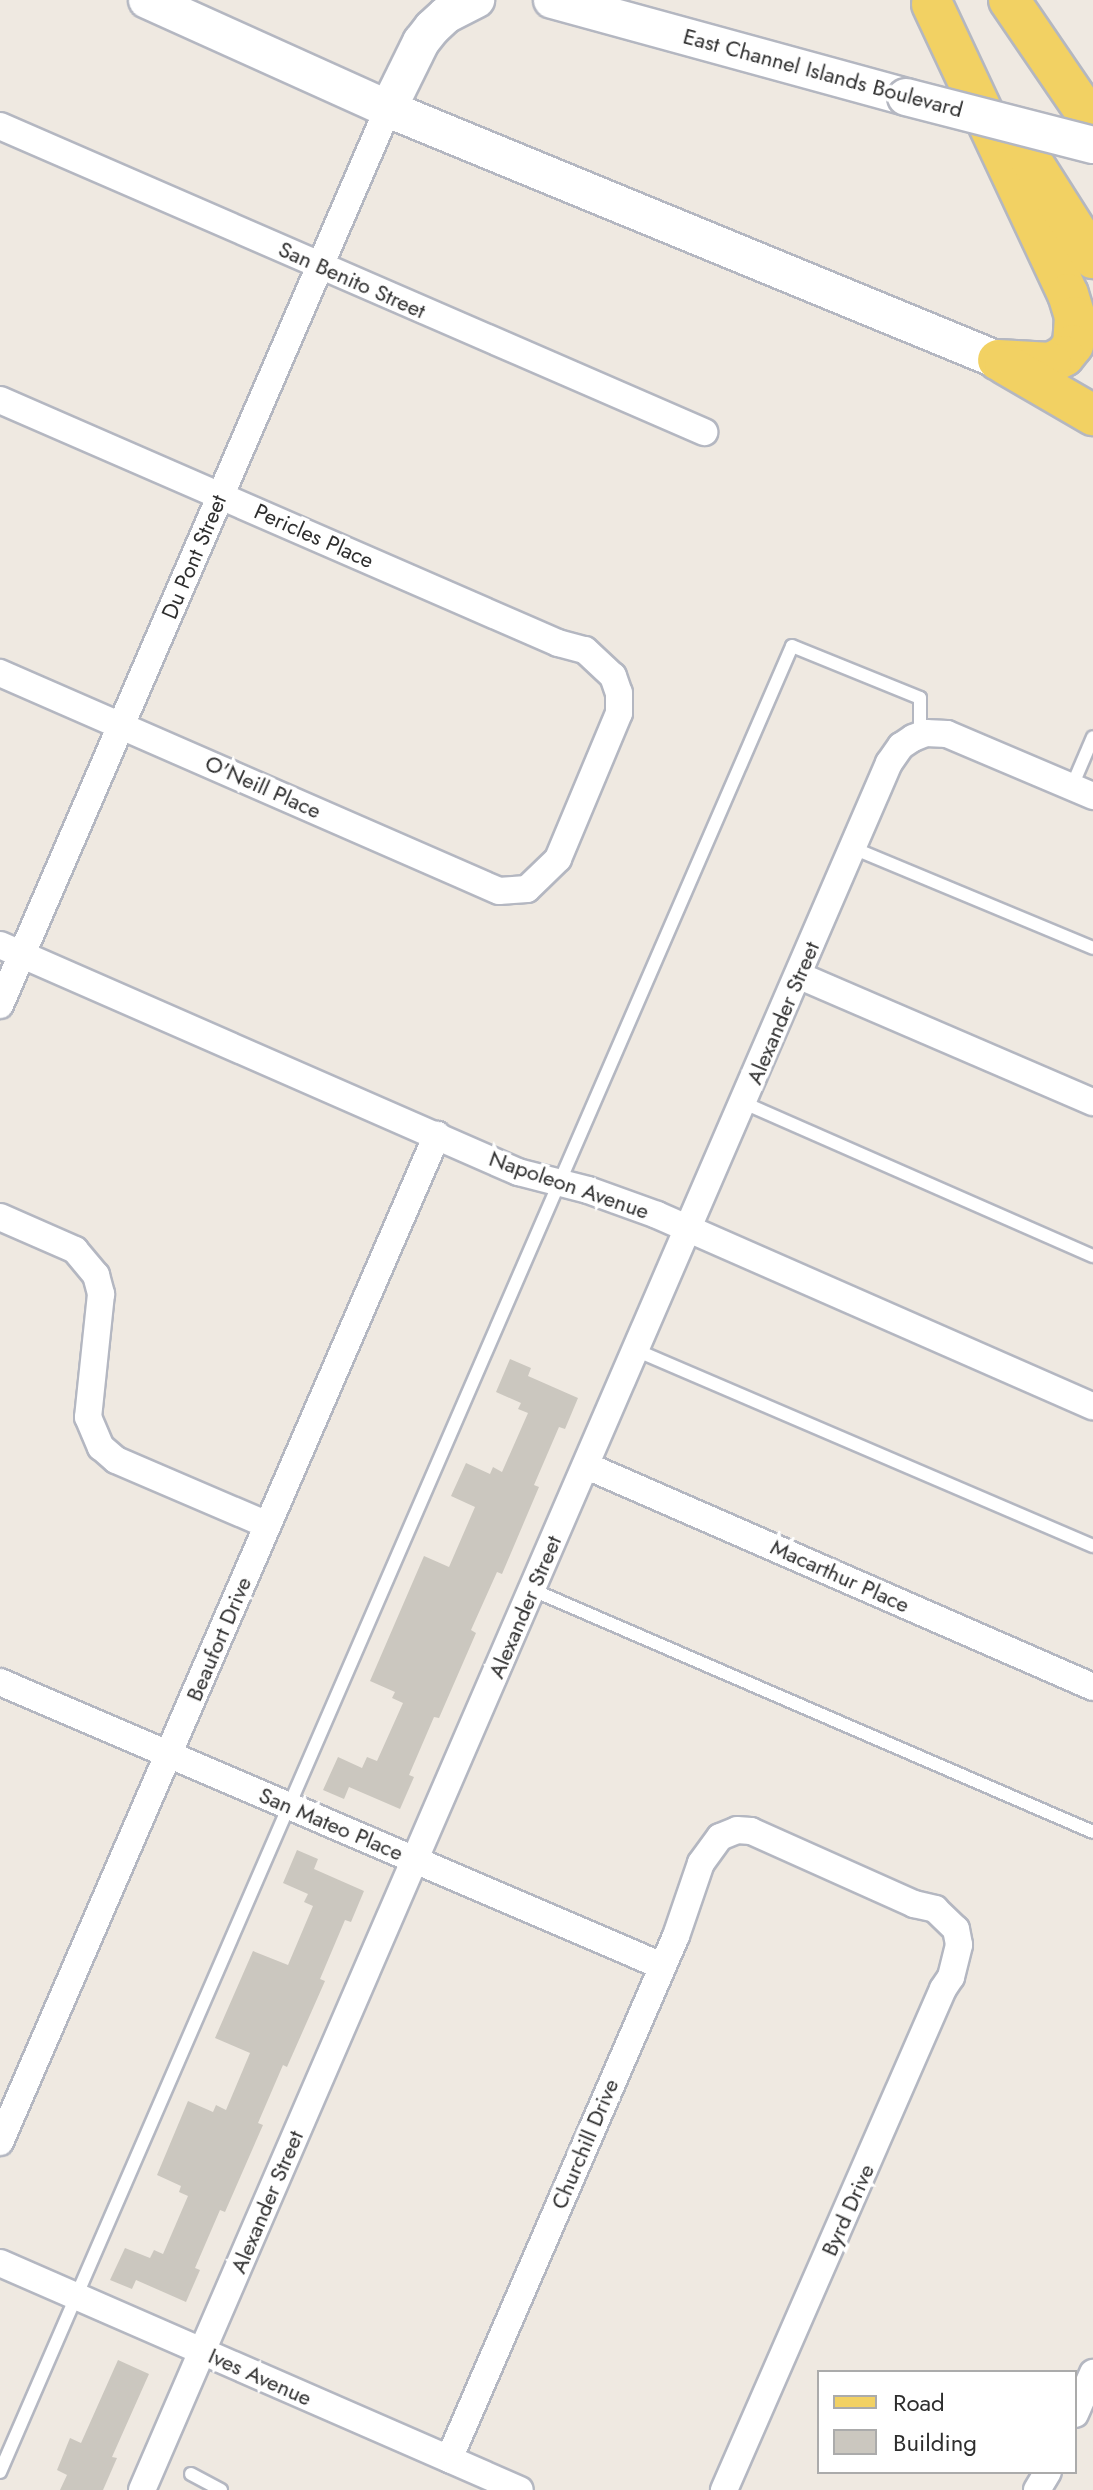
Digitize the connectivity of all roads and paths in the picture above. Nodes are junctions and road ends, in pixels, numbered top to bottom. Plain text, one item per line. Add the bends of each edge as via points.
1 (147, 0) edge
2 (476, 0) edge
3 (552, 0) edge
4 (1009, 0) edge
5 (931, 2) edge
6 (388, 109) junction
7 (1093, 123) edge
8 (0, 126) edge
9 (1093, 145) edge
10 (1093, 258) edge
11 (320, 266) junction
12 (998, 360) junction
13 (0, 400) edge
14 (1093, 415) edge
15 (704, 432) dead end
16 (221, 495) junction
17 (0, 673) edge
18 (121, 725) junction
19 (920, 735) junction
20 (1093, 737) edge
21 (1082, 791) edge
22 (853, 848) junction
23 (527, 889) joint
24 (1093, 948) edge
25 (11, 950) edge
26 (800, 976) junction
27 (0, 1005) edge
28 (1093, 1102) edge
29 (744, 1103) junction
30 (437, 1135) junction
31 (561, 1182) junction
32 (0, 1217) edge
33 (689, 1230) junction
34 (1093, 1256) edge
35 (638, 1351) junction
36 (1093, 1406) edge
37 (587, 1466) junction
38 (268, 1525) junction
39 (1093, 1546) edge
40 (533, 1590) junction
41 (0, 1682) edge
42 (1093, 1687) edge
43 (170, 1753) junction
44 (290, 1805) junction
45 (1093, 1832) edge
46 (416, 1860) junction
47 (956, 1929) joint
48 (662, 1966) junction
49 (0, 2142) edge
50 (0, 2263) edge
51 (76, 2297) junction
52 (203, 2352) junction
53 (1093, 2373) edge
54 (1077, 2409) edge
55 (449, 2459) junction
56 (0, 2472) edge
57 (191, 2474) dead end
58 (142, 2490) edge
59 (221, 2490) edge
60 (520, 2490) edge
61 (724, 2490) edge

1 - 6 main road
2 - 6 main road via 446,15 421,42
3 - 9 main road, East Channel Islands Boulevard, bridge
4 - 7 main road
5 - 10 main road
5 - 12 main road via 1075,317 1073,345 1064,356 1051,363
6 - 11 street, Du Pont Street
6 - 12 main road
8 - 11 street, San Benito Street
11 - 15 street, San Benito Street
11 - 16 street, Du Pont Street
12 - 14 main road
13 - 16 street, Pericles Place
16 - 18 street, Du Pont Street
16 - 23 street, Pericles Place via 558,643 585,650 600,661 617,685 614,731 558,859
17 - 18 street, O'Neill Place
18 - 23 street, O'Neill Place via 485,888
18 - 25 street, Du Pont Street
19 - 21 street via 958,738
19 - 22 street, Alexander Street via 901,746 889,763
19 - 31 lane via 920,698 792,646
20 - 21 lane
22 - 24 lane
22 - 26 street, Alexander Street
25 - 27 street, Du Pont Street
25 - 30 street, Napoleon Avenue
26 - 28 street
26 - 29 street, Alexander Street
29 - 33 street, Alexander Street
29 - 34 lane
30 - 31 street, Napoleon Avenue via 518,1172
30 - 38 street, Beaufort Drive
31 - 33 street, Napoleon Avenue
31 - 44 lane
32 - 38 street via 75,1250 96,1275 101,1294 88,1417 101,1447 116,1460
33 - 35 street, Alexander Street
33 - 36 street, Napoleon Avenue
35 - 37 street, Alexander Street
35 - 39 lane
37 - 40 street, Alexander Street
37 - 42 street, Macarthur Place
38 - 43 street, Beaufort Drive
40 - 45 lane
40 - 46 street, Alexander Street
41 - 43 street, San Mateo Place
43 - 44 street, San Mateo Place
43 - 49 street, Beaufort Drive
44 - 46 street, San Mateo Place
44 - 51 lane
46 - 48 street, San Mateo Place
46 - 52 street, Alexander Street
47 - 48 street, Churchill Drive via 935,1909 765,1836 751,1831 726,1834 701,1863
47 - 61 street, Byrd Drive via 957,1964
48 - 55 street, Churchill Drive
50 - 51 street, Ives Avenue
51 - 52 street, Ives Avenue
51 - 56 lane
52 - 55 street, Ives Avenue
52 - 58 street, Alexander Street
53 - 54 street
55 - 60 street, Ives Avenue
57 - 59 lane

